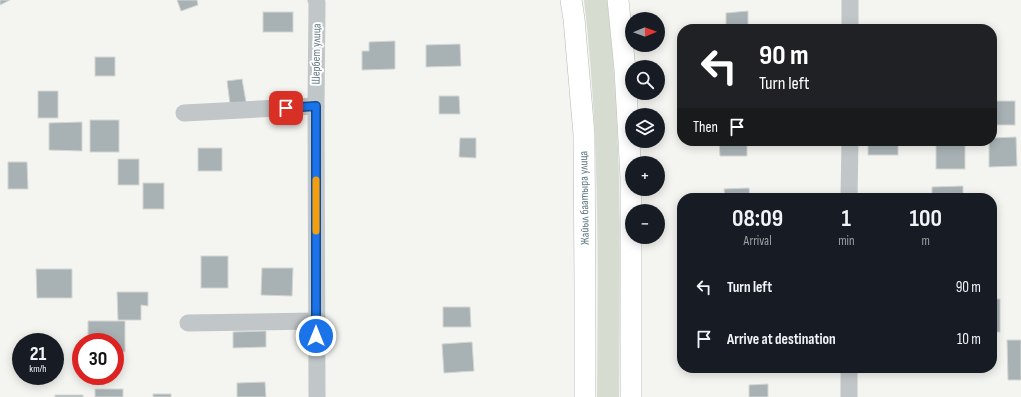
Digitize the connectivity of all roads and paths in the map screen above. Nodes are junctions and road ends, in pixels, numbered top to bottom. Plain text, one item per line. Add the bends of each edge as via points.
1 (316, 0) edge
2 (571, 0) edge
3 (618, 0) edge
4 (850, 0) edge
5 (850, 24) edge
6 (316, 106) junction
7 (184, 113) dead end
8 (850, 146) edge
9 (849, 193) edge
10 (316, 321) junction
11 (188, 324) dead end
12 (849, 373) edge
13 (317, 397) edge
14 (585, 397) edge
15 (631, 397) edge
16 (849, 397) edge

1 - 6 street, Шербет улица
2 - 14 main road, Жайыл баатыра улица via 584,134
3 - 15 main road via 631,178
4 - 5 street
6 - 7 street
6 - 10 street, Шербет улица
8 - 9 street
10 - 11 street
10 - 13 street, Шербет улица
12 - 16 street

